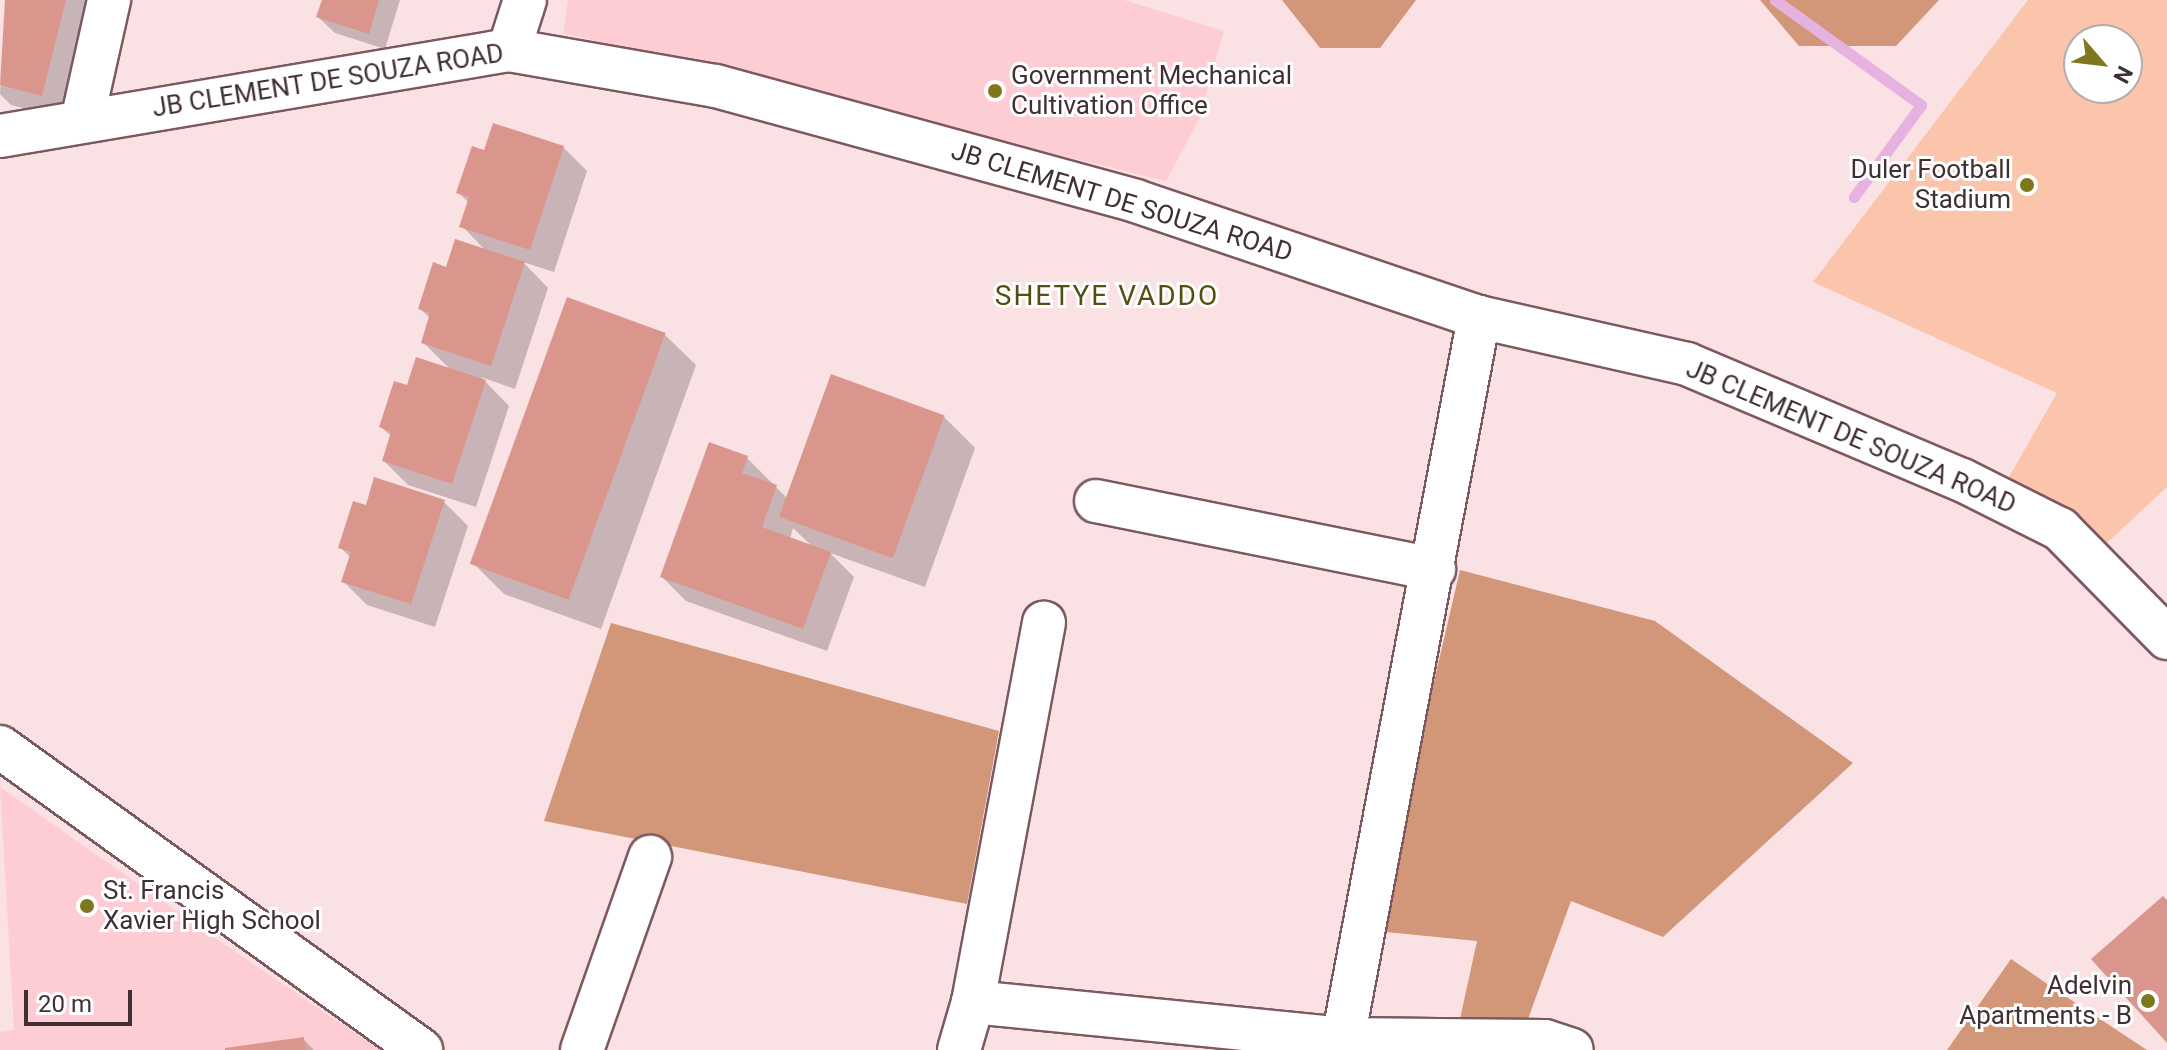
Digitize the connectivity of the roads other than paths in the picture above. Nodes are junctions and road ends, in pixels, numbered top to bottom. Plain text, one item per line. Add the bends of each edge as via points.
1 (109, 0) edge
2 (525, 0) edge
3 (509, 50) junction
4 (82, 121) junction
5 (0, 136) edge
6 (1479, 317) junction
7 (1096, 501) dead end
8 (1434, 569) junction
9 (1044, 623) dead end
10 (2167, 638) edge
11 (0, 747) edge
12 (650, 857) dead end
13 (973, 1002) junction
14 (1343, 1039) junction
15 (1459, 1046) edge
16 (421, 1050) edge
17 (582, 1050) edge
18 (959, 1050) edge
19 (1572, 1050) edge

1 - 4 street
2 - 3 street
3 - 4 street, JB CLEMENT DE SOUZA ROAD
3 - 6 street, JB CLEMENT DE SOUZA ROAD via 716,86 899,133 1136,201
4 - 5 street, JB CLEMENT DE SOUZA ROAD
6 - 8 street
6 - 10 street, JB CLEMENT DE SOUZA ROAD via 1687,364 1962,480 2060,529
7 - 8 street
8 - 14 street
9 - 13 street
11 - 16 street
12 - 17 street
13 - 14 street
13 - 18 street
14 - 15 street
15 - 19 street via 1545,1041

